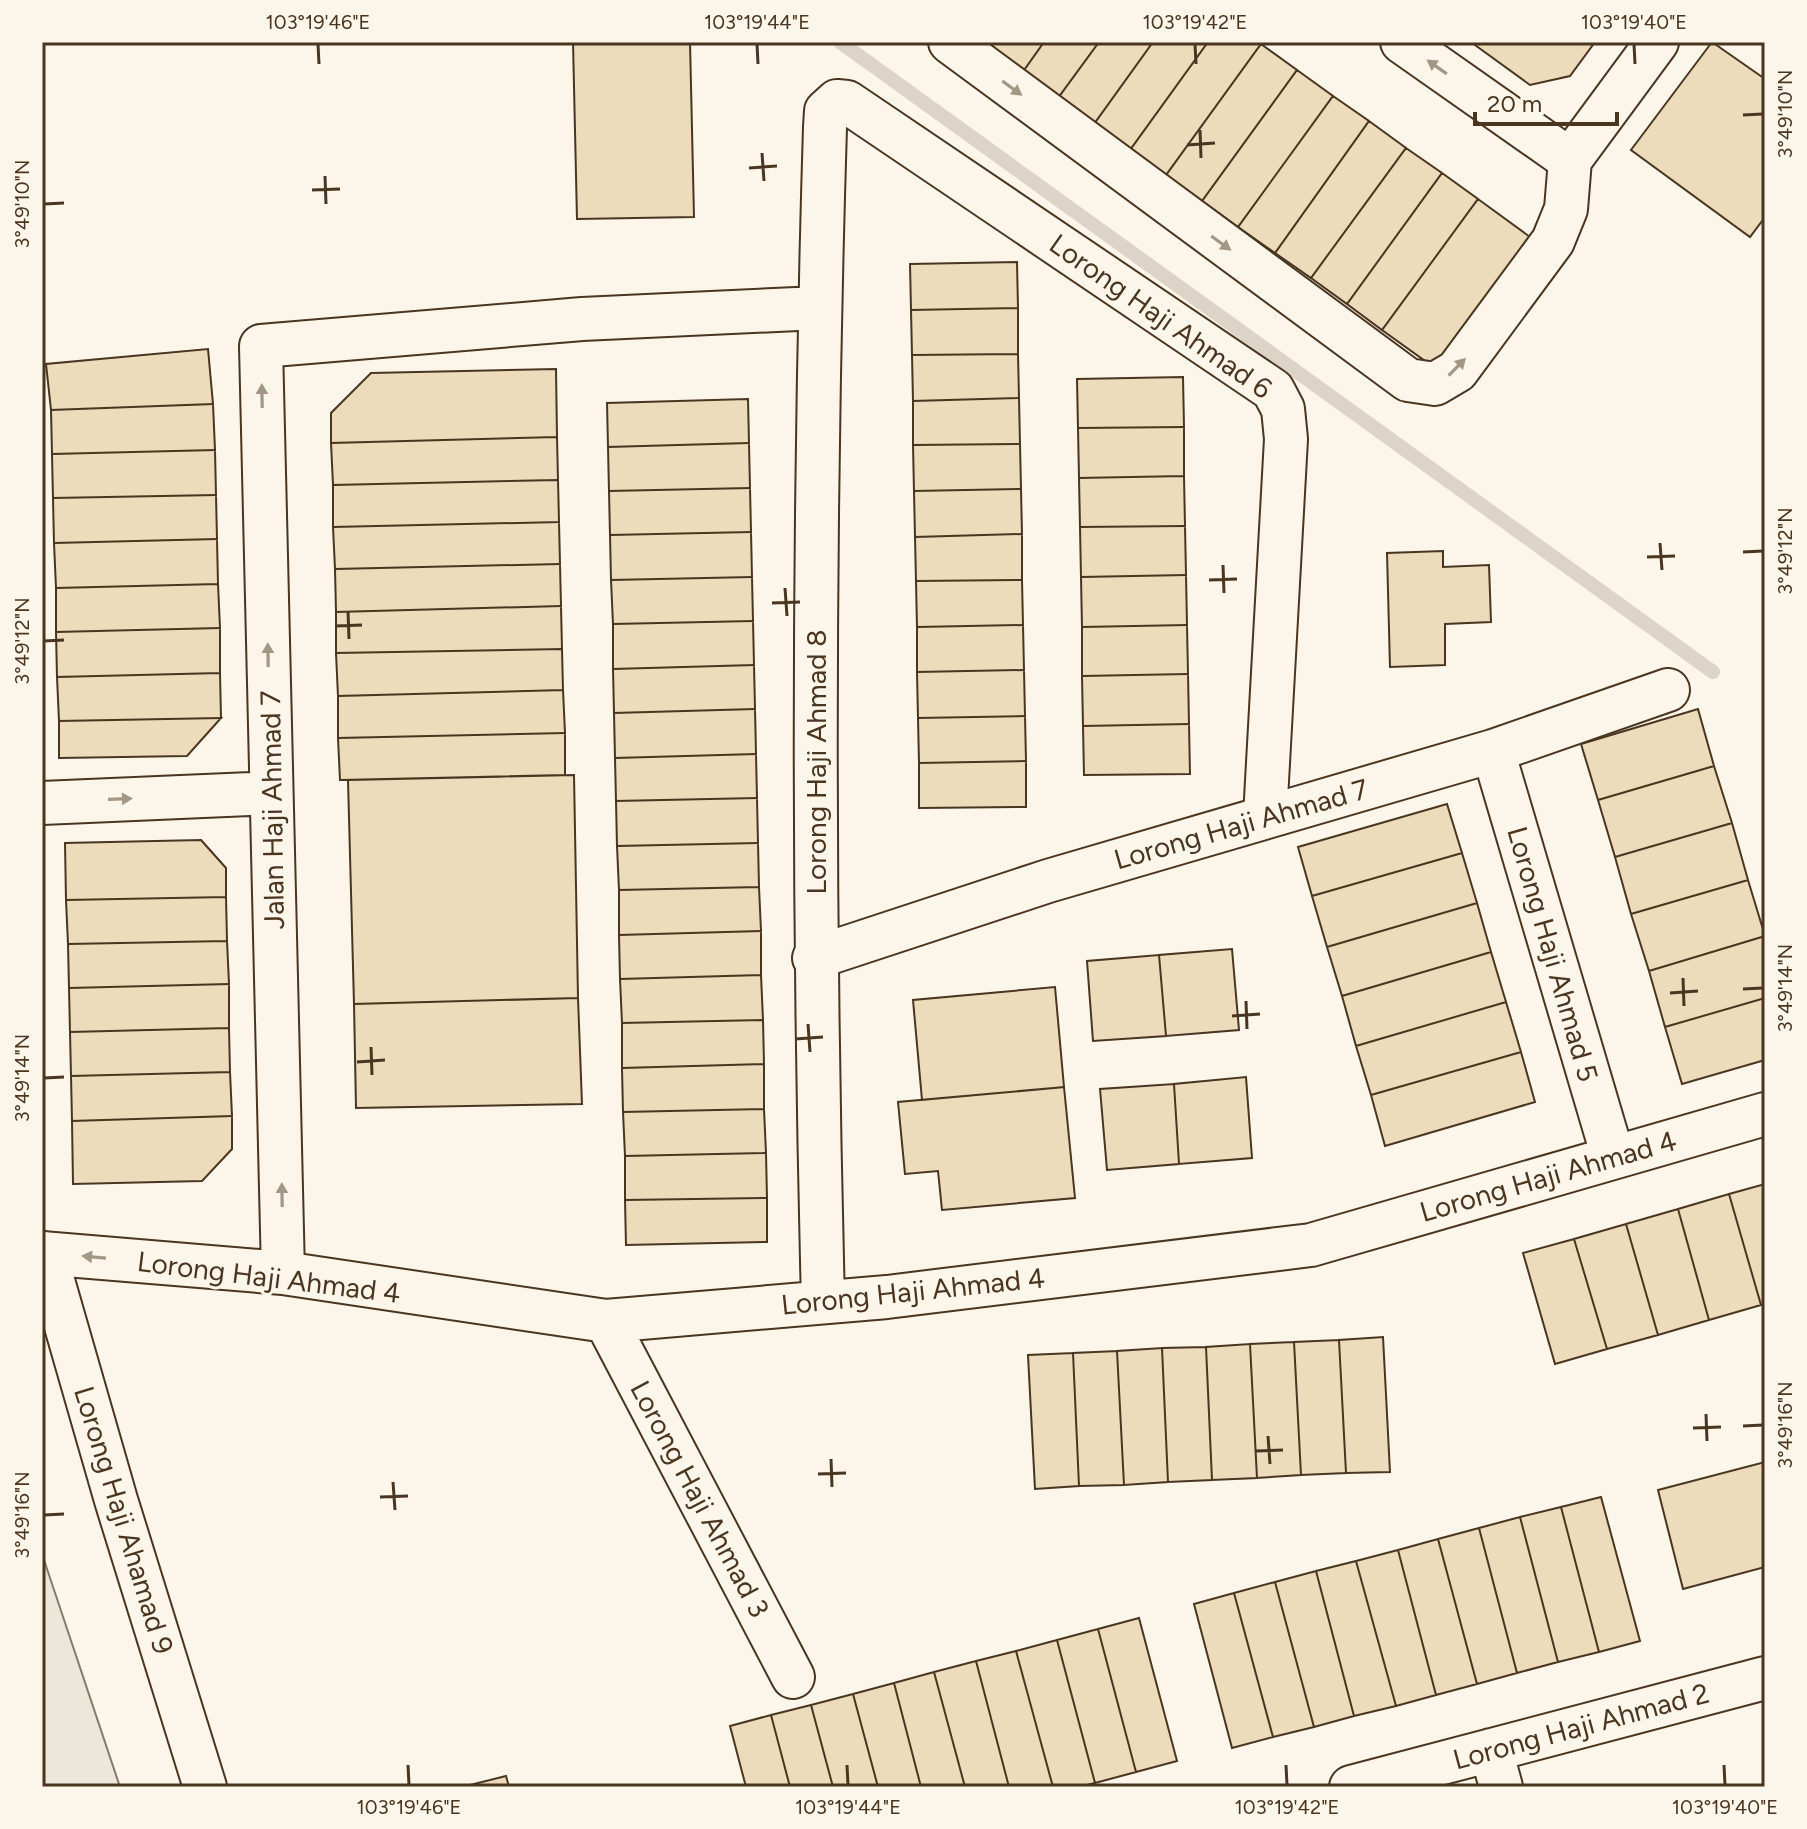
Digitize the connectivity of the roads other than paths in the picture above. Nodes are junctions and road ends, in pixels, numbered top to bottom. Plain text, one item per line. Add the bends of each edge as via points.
1 (950, 42) edge
2 (1402, 42) edge
3 (1657, 42) edge
4 (825, 127) joint
5 (1570, 160) junction
6 (819, 308) junction
7 (1668, 690) dead end
8 (1493, 751) junction
9 (271, 793) junction
10 (42, 803) edge
11 (1265, 817) junction
12 (814, 958) junction
13 (1765, 1114) edge
14 (1613, 1157) junction
15 (44, 1253) edge
16 (283, 1273) junction
17 (823, 1302) junction
18 (606, 1321) junction
19 (793, 1677) dead end
20 (1765, 1678) edge
21 (1496, 1768) edge
22 (205, 1787) edge
23 (1351, 1787) edge

1 -> 5 street via 1408,380 1435,384 1457,371 1553,241 1566,209
5 -> 2 street
3 - 5 street
4 - 6 street, Lorong Haji Ahmad 8
4 - 11 street, Lorong Haji Ahmad 6 via 830,106 847,102 1280,399 1286,439
9 -> 6 street, Jalan Haji Ahmad 7 via 261,346 582,319
6 - 12 street, Lorong Haji Ahmad 8
7 - 8 street, Lorong Haji Ahmad 7
8 - 11 street, Lorong Haji Ahmad 7
8 - 14 street, Lorong Haji Ahmad 5
10 -> 9 street
16 -> 9 street, Jalan Haji Ahmad 7
11 - 12 street, Lorong Haji Ahmad 7
12 - 17 street, Lorong Haji Ahmad 8
13 - 14 street, Lorong Haji Ahmad 4
14 - 17 street, Lorong Haji Ahmad 4 via 1311,1245
16 -> 15 street, Lorong Haji Ahmad 4
15 - 22 street, Lorong Haji Ahamad 9
16 - 18 street, Lorong Haji Ahmad 4
17 - 18 street, Lorong Haji Ahmad 4
18 - 19 street, Lorong Haji Ahmad 3
20 - 21 street, Lorong Haji Ahmad 2
21 - 23 street, Lorong Haji Ahmad 2

